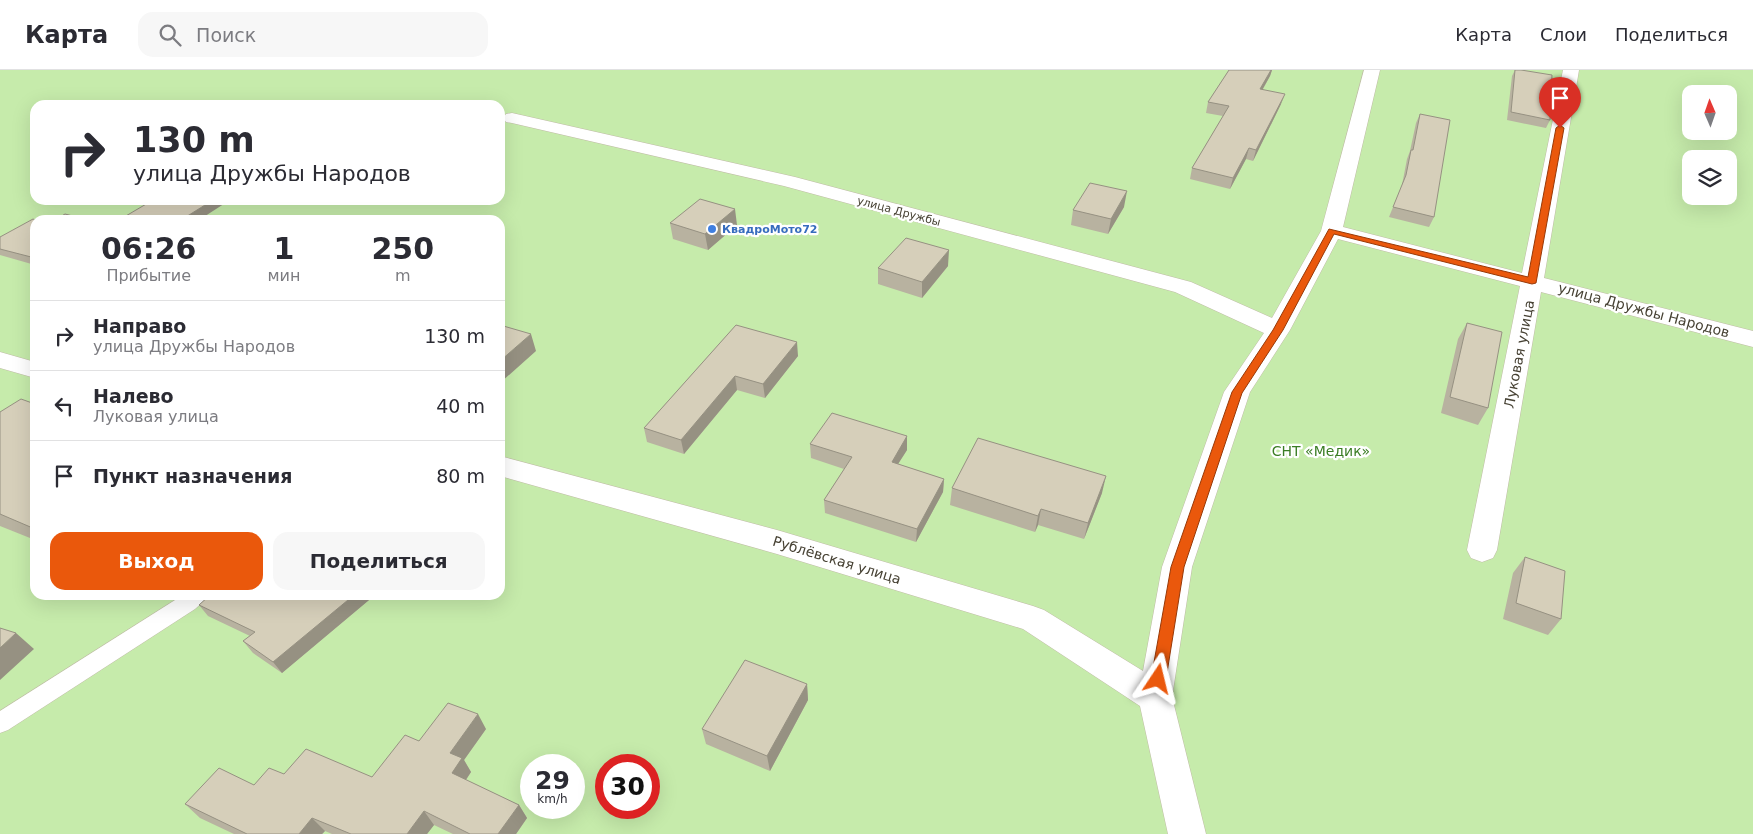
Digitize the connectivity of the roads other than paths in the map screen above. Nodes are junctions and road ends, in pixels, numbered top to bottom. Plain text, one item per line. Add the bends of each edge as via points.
1 (1372, 70) edge
2 (1571, 70) edge
3 (512, 118) dead end
4 (1332, 230) junction
5 (1532, 281) junction
6 (1278, 330) junction
7 (1753, 339) edge
8 (0, 360) edge
9 (30, 369) edge
10 (505, 467) edge
11 (1482, 550) dead end
12 (191, 600) edge
13 (1155, 697) junction
14 (0, 723) edge
15 (1187, 834) edge

1 - 4 street
2 - 5 street, Луковая улица
3 - 6 street, улица Дружбы via 788,181 1183,287
4 - 5 street, улица Дружбы Народов
4 - 6 street
5 - 7 street, улица Дружбы Народов
5 - 11 street, Луковая улица
6 - 13 street via 1237,392 1178,567
8 - 9 street
10 - 13 street, Рублёвская улица via 777,542 1033,620
12 - 14 lane
13 - 15 street

